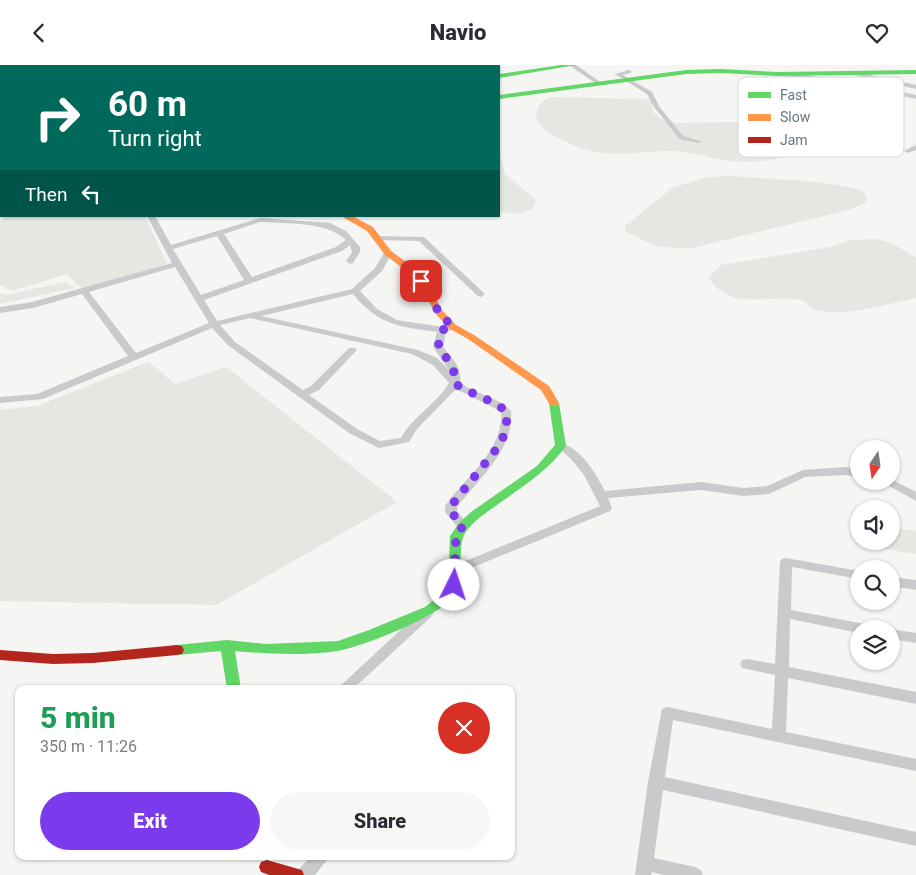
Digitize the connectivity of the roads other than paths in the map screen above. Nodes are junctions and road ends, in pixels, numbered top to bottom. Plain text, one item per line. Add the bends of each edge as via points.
1 (572, 65) edge
2 (719, 68) edge
3 (916, 72) edge
4 (851, 73) junction
5 (778, 74) junction
6 (500, 76) edge
7 (628, 77) junction
8 (804, 77) edge
9 (870, 77) edge
10 (600, 84) junction
11 (500, 97) edge
12 (684, 139) junction
13 (698, 141) dead end
14 (916, 147) edge
15 (695, 150) dead end
16 (908, 151) dead end
17 (152, 217) edge
18 (351, 217) edge
19 (218, 232) junction
20 (378, 238) junction
21 (350, 240) junction
22 (168, 248) junction
23 (388, 253) junction
24 (350, 261) dead end
25 (177, 264) junction
26 (249, 280) junction
27 (355, 291) junction
28 (85, 292) junction
29 (481, 294) dead end
30 (198, 299) junction
31 (0, 310) edge
32 (251, 317) junction
33 (214, 324) junction
34 (447, 329) junction
35 (352, 351) dead end
36 (134, 357) junction
37 (454, 383) junction
38 (301, 395) junction
39 (0, 401) edge
40 (561, 446) junction
41 (850, 472) edge
42 (900, 488) edge
43 (603, 495) junction
44 (916, 497) edge
45 (463, 526) junction
46 (455, 570) junction
47 (850, 574) edge
48 (900, 582) edge
49 (916, 585) edge
50 (430, 611) junction
51 (784, 613) junction
52 (850, 626) edge
53 (900, 636) edge
54 (916, 639) edge
55 (227, 645) junction
56 (0, 655) edge
57 (747, 664) dead end
58 (781, 671) junction
59 (233, 685) edge
60 (349, 685) edge
61 (916, 698) edge
62 (779, 736) junction
63 (916, 765) edge
64 (656, 782) junction
65 (916, 839) edge
66 (318, 860) edge
67 (266, 866) edge
68 (644, 869) edge
69 (296, 875) edge
70 (304, 875) edge
71 (696, 875) edge

1 - 6 main road
1 - 10 street
2 - 5 main road
2 - 7 main road
3 - 4 main road
4 - 5 main road
4 - 9 street
5 - 8 street
7 - 10 main road
7 - 12 street via 650,93 656,106
10 - 11 main road
12 - 13 street
12 - 15 street
14 - 16 street
17 - 22 street
18 - 20 main road
19 - 21 street via 267,219 327,225 344,233
19 - 22 street
19 - 26 street
20 - 23 main road
20 - 29 street via 420,239
21 - 24 street via 356,247
21 - 26 street via 338,249
22 - 25 street
23 - 27 street via 379,269
23 - 34 main road via 414,272 428,289
25 - 28 street
25 - 30 street
26 - 30 street
27 - 32 street
27 - 34 street via 384,319
28 - 31 street
28 - 36 street
30 - 33 street
32 - 33 street
32 - 37 street via 415,352 438,364
33 - 36 street
33 - 38 street via 232,344
34 - 37 street via 438,347 452,365 456,376
34 - 40 main road via 471,337 545,388 554,400
35 - 38 street via 315,388
36 - 39 street via 39,397
37 - 38 street via 404,440 380,445 353,431
37 - 45 street via 500,406 506,411 507,419 504,438 451,506 451,512
40 - 43 street via 571,451
40 - 45 main road via 541,468
41 - 43 street via 803,474 769,490 743,491 701,486
42 - 44 street
43 - 46 street via 606,508
45 - 46 main road via 456,536
46 - 50 main road via 450,595
47 - 51 street via 786,563
48 - 49 street
50 - 55 main road via 338,646 266,649
50 - 60 street
51 - 52 street
51 - 58 street
53 - 54 street
55 - 56 main road via 93,658
55 - 59 main road
57 - 58 street
58 - 61 street
58 - 62 street
62 - 63 street
62 - 64 street via 667,713
64 - 65 street
64 - 68 street
66 - 70 street
67 - 69 main road
68 - 71 street

